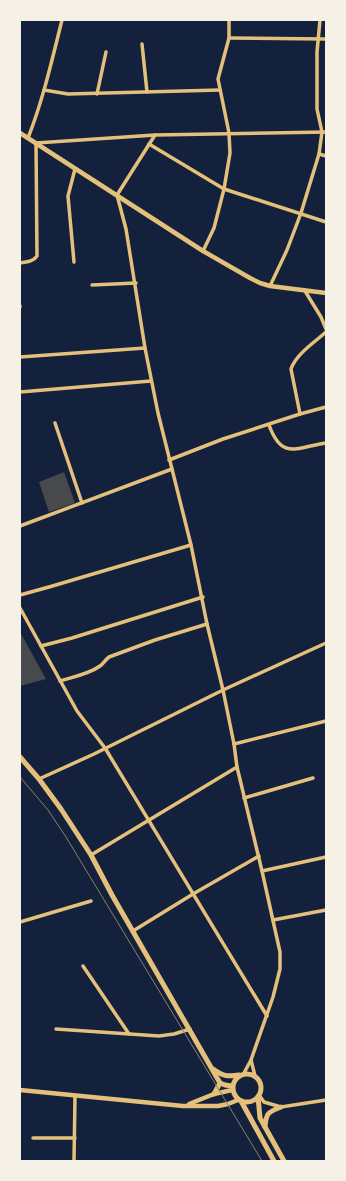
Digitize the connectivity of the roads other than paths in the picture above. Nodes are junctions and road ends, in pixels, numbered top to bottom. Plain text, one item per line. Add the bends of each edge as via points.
1 (62, 20) edge
2 (229, 20) edge
3 (320, 20) edge
4 (229, 38) junction
5 (318, 39) junction
6 (326, 39) edge
7 (142, 44) dead end
8 (106, 52) dead end
9 (44, 90) junction
10 (220, 90) junction
11 (147, 92) junction
12 (97, 94) junction
13 (324, 132) edge
14 (20, 133) edge
15 (229, 133) junction
16 (155, 135) junction
17 (28, 138) junction
18 (36, 143) junction
19 (149, 144) junction
20 (319, 154) junction
21 (326, 156) edge
22 (75, 169) junction
23 (224, 189) junction
24 (117, 195) junction
25 (301, 213) junction
26 (326, 222) edge
27 (203, 251) junction
28 (74, 262) dead end
29 (20, 263) edge
30 (136, 283) junction
31 (92, 285) dead end
32 (270, 286) junction
33 (305, 291) junction
34 (326, 293) edge
35 (326, 330) edge
36 (145, 348) junction
37 (20, 357) edge
38 (152, 380) junction
39 (20, 392) edge
40 (326, 407) edge
41 (300, 414) junction
42 (55, 423) dead end
43 (269, 425) junction
44 (326, 444) edge
45 (169, 460) junction
46 (172, 469) junction
47 (82, 503) junction
48 (20, 526) edge
49 (191, 545) junction
50 (20, 595) edge
51 (203, 597) junction
52 (20, 608) edge
53 (207, 624) junction
54 (326, 643) edge
55 (41, 646) junction
56 (60, 681) junction
57 (223, 690) junction
58 (326, 721) edge
59 (234, 744) junction
60 (105, 748) junction
61 (20, 757) edge
62 (237, 767) junction
63 (313, 778) dead end
64 (39, 779) junction
65 (244, 798) junction
66 (148, 820) junction
67 (91, 855) junction
68 (259, 856) junction
69 (326, 857) edge
70 (262, 871) junction
71 (193, 894) junction
72 (91, 902) dead end
73 (326, 910) edge
74 (273, 920) junction
75 (20, 922) edge
76 (133, 931) junction
77 (83, 966) dead end
78 (267, 1016) junction
79 (56, 1029) dead end
80 (190, 1029) junction
81 (129, 1034) junction
82 (251, 1060) junction
83 (210, 1066) junction
84 (242, 1074) junction
85 (255, 1076) junction
86 (220, 1083) junction
87 (232, 1088) junction
88 (20, 1090) edge
89 (214, 1094) junction
90 (75, 1096) junction
91 (258, 1096) junction
92 (326, 1100) edge
93 (239, 1101) junction
94 (183, 1106) junction
95 (281, 1107) junction
96 (264, 1128) junction
97 (33, 1138) dead end
98 (75, 1138) junction
99 (74, 1161) edge
100 (274, 1161) edge
101 (284, 1161) edge

1 - 9 street
2 - 4 street
3 - 5 street
4 - 5 street
4 - 10 street via 218,79
5 - 6 street
5 - 13 street via 317,109
7 - 11 street
8 - 12 street
9 - 12 street via 68,94
9 - 17 street
10 - 11 street
10 - 15 street
11 - 12 street
13 - 15 street
13 - 20 street
14 - 17 street
15 - 16 street
15 - 23 street via 230,153
16 - 18 street
16 - 19 street
17 - 18 street
18 - 22 street
18 - 29 street via 37,256 30,262
19 - 23 street
19 - 24 street
20 - 21 street
20 - 25 street
22 - 24 street
22 - 28 street via 68,196
23 - 25 street
23 - 27 street via 214,228
24 - 27 street
24 - 30 street
25 - 26 street
25 - 32 street
27 - 32 street via 250,278
30 - 31 street
30 - 36 street
32 - 33 street
33 - 34 street
33 - 35 street
35 - 41 street via 299,355 291,368
36 - 37 street
36 - 38 street
38 - 39 street
38 - 45 street
40 - 41 street
41 - 43 street
42 - 47 street
43 - 44 street via 280,445 288,449
43 - 45 street
45 - 46 street
46 - 47 street
46 - 49 street
47 - 48 street
49 - 50 street
49 - 51 street
51 - 53 street
51 - 55 street
52 - 55 street
53 - 56 street via 109,657 93,670
53 - 57 street
54 - 57 street
55 - 56 street
56 - 60 street via 77,711
57 - 59 street
57 - 60 street
58 - 59 street
59 - 62 street
60 - 64 street
60 - 66 street
61 - 64 main road
62 - 65 street
62 - 66 street
63 - 65 street
64 - 67 main road
65 - 68 street
66 - 67 street
66 - 71 street
67 - 76 main road
68 - 70 street
68 - 71 street
69 - 70 street
70 - 74 street
71 - 76 street
71 - 78 street
72 - 75 street
73 - 74 street
74 - 78 street via 280,952 280,969
76 - 80 main road
77 - 81 street
78 - 82 street
79 - 81 street
80 - 81 street via 159,1036
80 - 83 main road
82 - 84 street
82 - 85 street
83 - 84 main road via 229,1077
83 - 86 main road
84 - 85 main road
84 - 87 main road via 235,1079
85 - 91 main road via 261,1087
86 - 87 main road
86 - 89 main road
87 - 89 street
87 - 93 main road
88 - 90 street
89 - 94 street
90 - 94 street
90 - 98 street
91 - 93 main road via 252,1101
91 - 95 street via 264,1102
91 - 96 main road via 260,1118
92 - 95 street
93 - 94 street via 218,1106
93 - 100 main road
95 - 96 main road via 269,1113
96 - 101 main road
97 - 98 street
98 - 99 street

